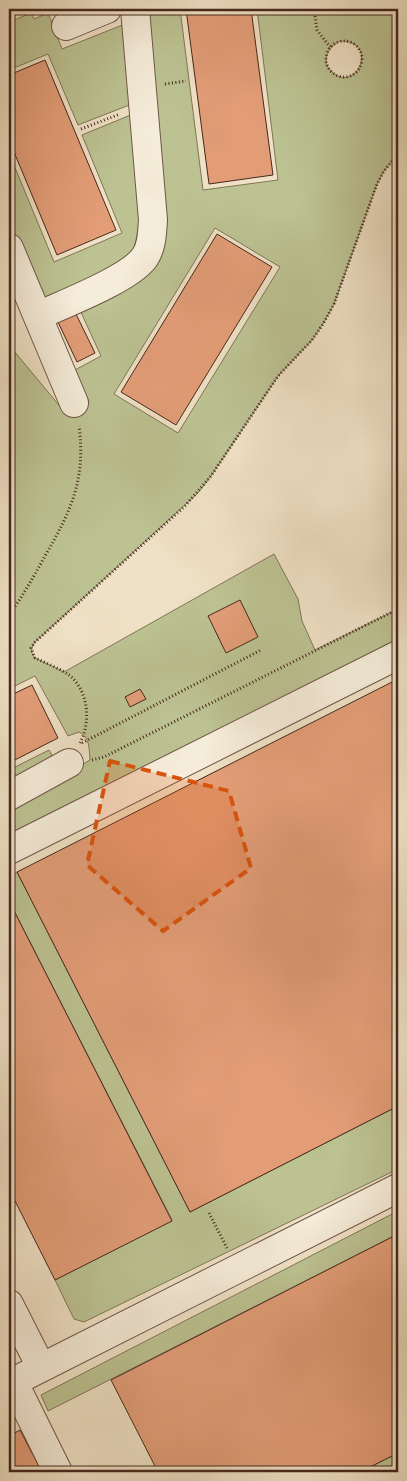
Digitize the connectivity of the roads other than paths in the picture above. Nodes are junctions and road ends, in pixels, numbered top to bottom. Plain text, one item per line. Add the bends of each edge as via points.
1 (107, 9) edge
2 (135, 9) edge
3 (66, 26) dead end
4 (9, 248) edge
5 (38, 316) junction
6 (74, 403) road end
7 (398, 655) edge
8 (74, 754) road end
9 (9, 796) edge
10 (9, 850) edge
11 (398, 1188) edge
12 (9, 1304) edge
13 (41, 1367) junction
14 (11, 1383) edge
15 (58, 1472) edge

1 - 3 street
2 - 5 street via 152,220 149,249 144,259 121,276
4 - 5 street
5 - 6 street
7 - 10 street
8 - 9 street
11 - 13 street
12 - 13 street
13 - 14 street
14 - 15 street

